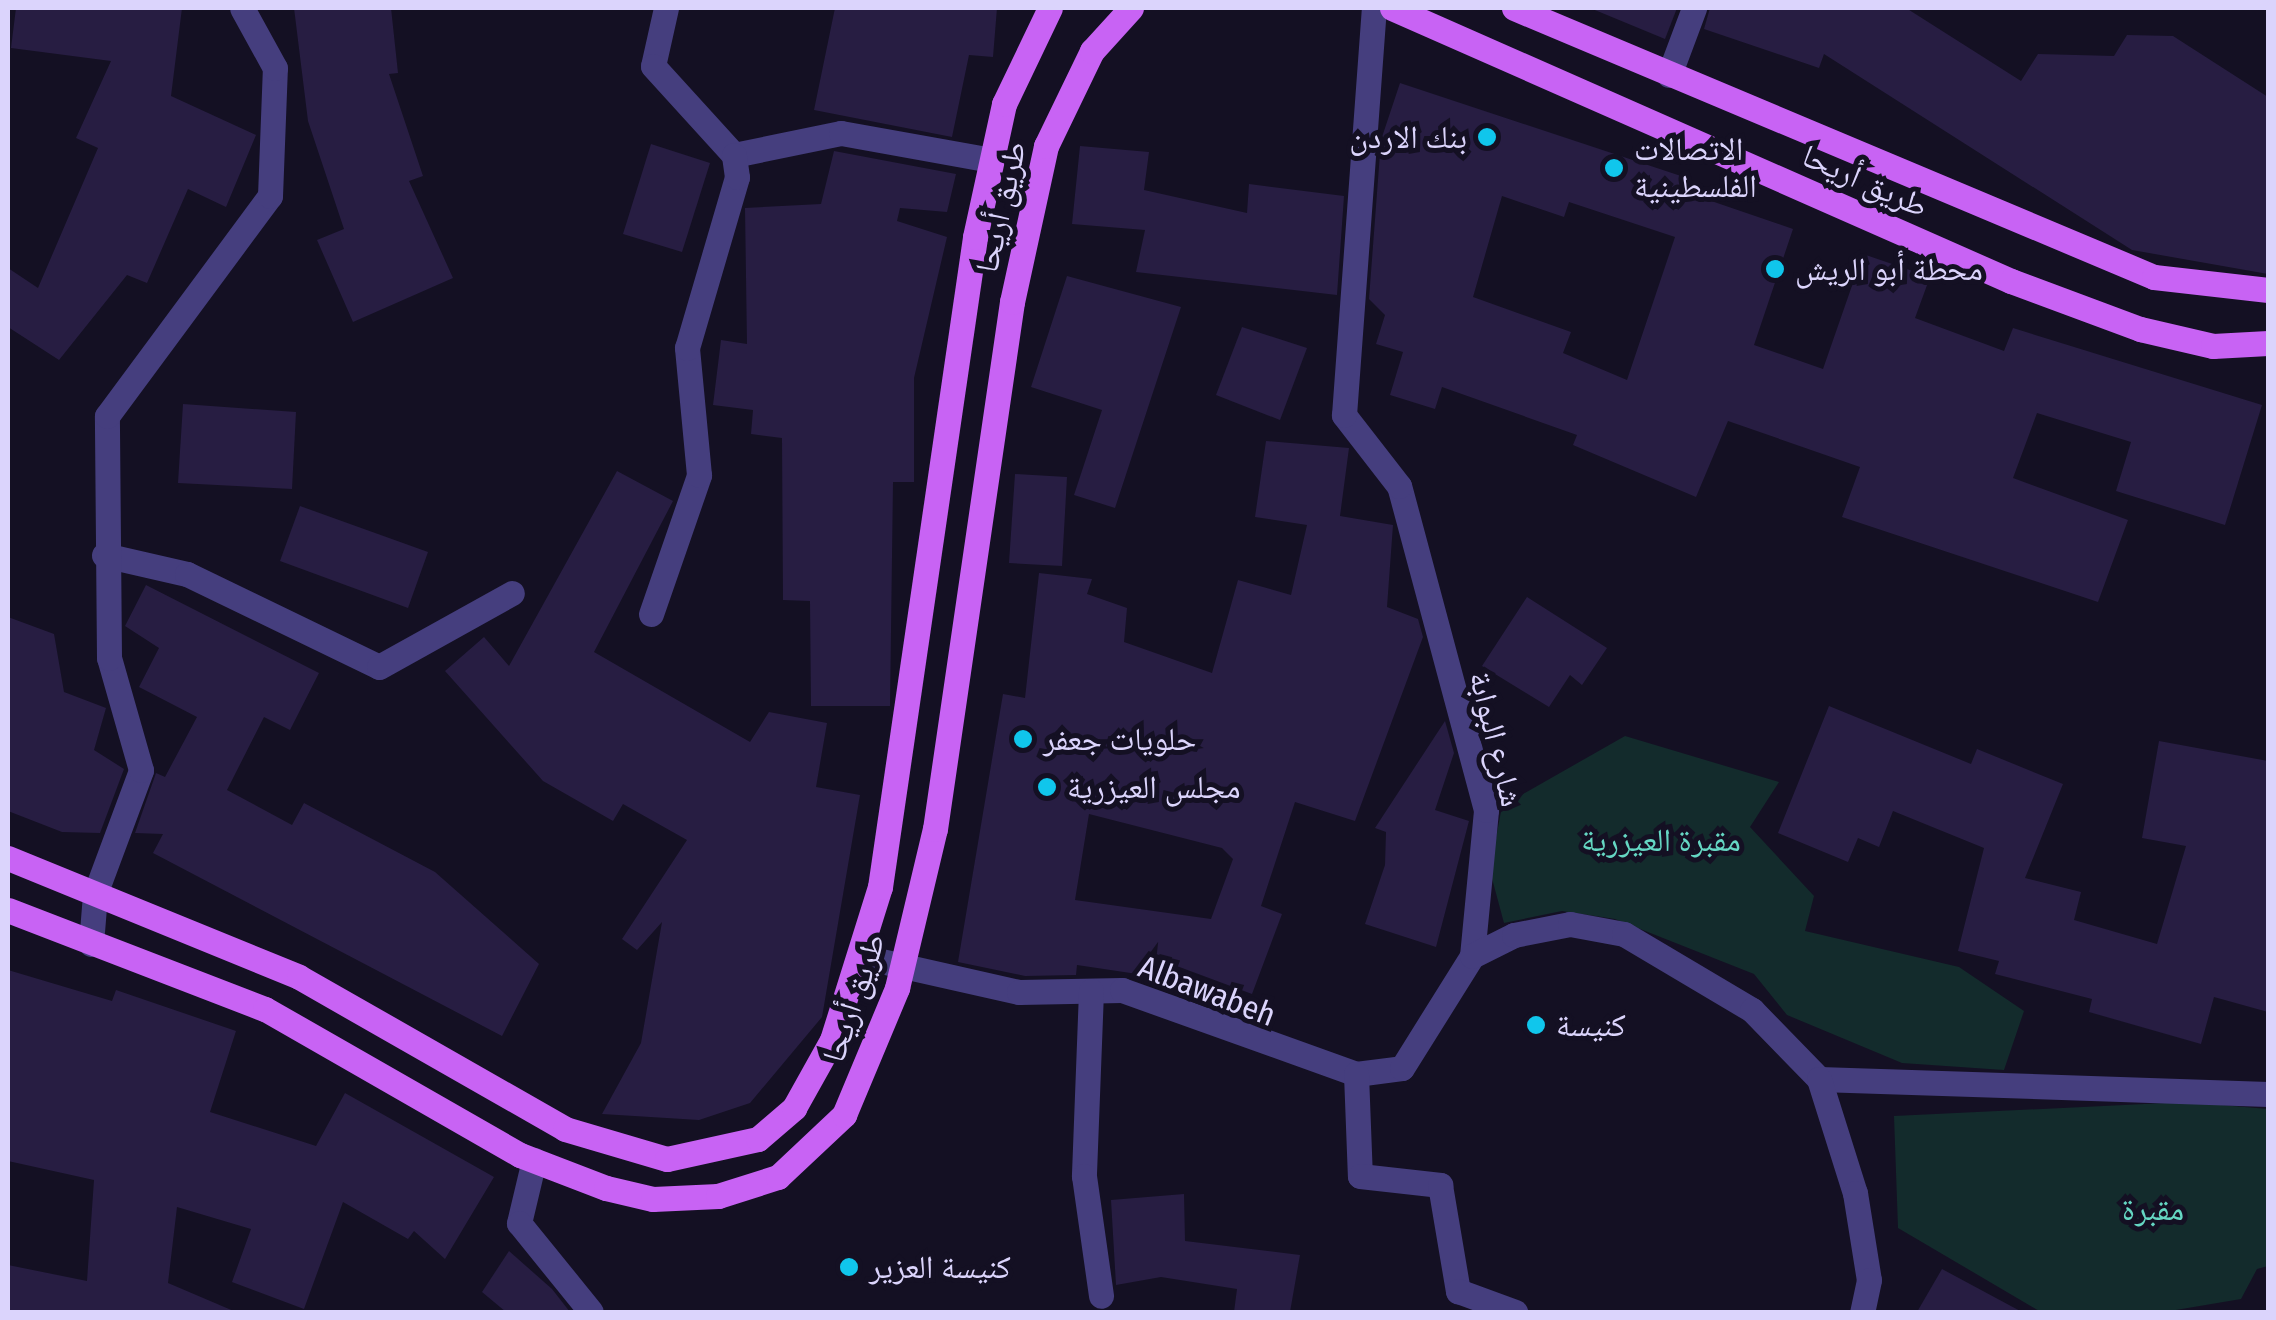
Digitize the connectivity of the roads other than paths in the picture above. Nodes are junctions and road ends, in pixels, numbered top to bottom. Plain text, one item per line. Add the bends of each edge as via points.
1 (242, 8) edge
2 (666, 8) edge
3 (1050, 8) edge
4 (1130, 8) edge
5 (1374, 8) edge
6 (1392, 8) edge
7 (1514, 8) edge
8 (1694, 8) edge
9 (1669, 75) junction
10 (734, 155) junction
11 (992, 160) junction
12 (2268, 290) edge
13 (2268, 344) edge
14 (104, 555) junction
15 (512, 593) dead end
16 (651, 614) dead end
17 (9, 865) edge
18 (95, 894) junction
19 (8, 910) edge
20 (90, 944) junction
21 (859, 956) junction
22 (1472, 956) junction
23 (902, 968) junction
24 (1091, 991) junction
25 (1356, 1074) junction
26 (1819, 1079) junction
27 (2268, 1094) edge
28 (534, 1160) junction
29 (1102, 1296) dead end
30 (592, 1312) edge
31 (1515, 1312) edge
32 (1862, 1312) edge

1 - 14 street via 276,68 270,196 107,416
2 - 10 street via 652,66
3 - 11 main road, طريق أريحا via 1004,104
4 - 23 main road, طريق أريحا via 1092,51 1046,146 1012,302 935,829
5 - 22 street, شارع البوابة via 1344,415 1398,486 1486,810
6 - 13 main road, طريق أريحا via 2011,281 2140,330 2213,346
7 - 9 main road, طريق أريحا
8 - 9 street
9 - 12 main road, طريق أريحا via 2154,277
10 - 11 street via 841,133
10 - 16 street via 737,178 687,348 699,476
11 - 21 main road, طريق أريحا via 900,782
14 - 15 street via 188,574 379,667
14 - 18 street via 110,658 141,770
17 - 18 main road, طريق أريحا
18 - 20 street
18 - 21 main road, طريق أريحا via 299,978 512,1106 668,1160 758,1139 794,1108 832,1040
19 - 20 main road, طريق أريحا
20 - 28 main road, طريق أريحا via 265,1009
21 - 23 street, Albawabeh
22 - 25 street via 1402,1068
22 - 26 street via 1514,934 1570,924 1624,934 1752,1010
23 - 24 street, Albawabeh via 1020,992
23 - 28 main road, طريق أريحا via 844,1115 778,1178 718,1196 653,1199
24 - 25 street, Albawabeh via 1122,990
24 - 29 street via 1084,1176
25 - 31 street via 1360,1176 1440,1185 1458,1291
26 - 27 street
26 - 32 street via 1856,1193 1869,1280
28 - 30 street via 519,1223

